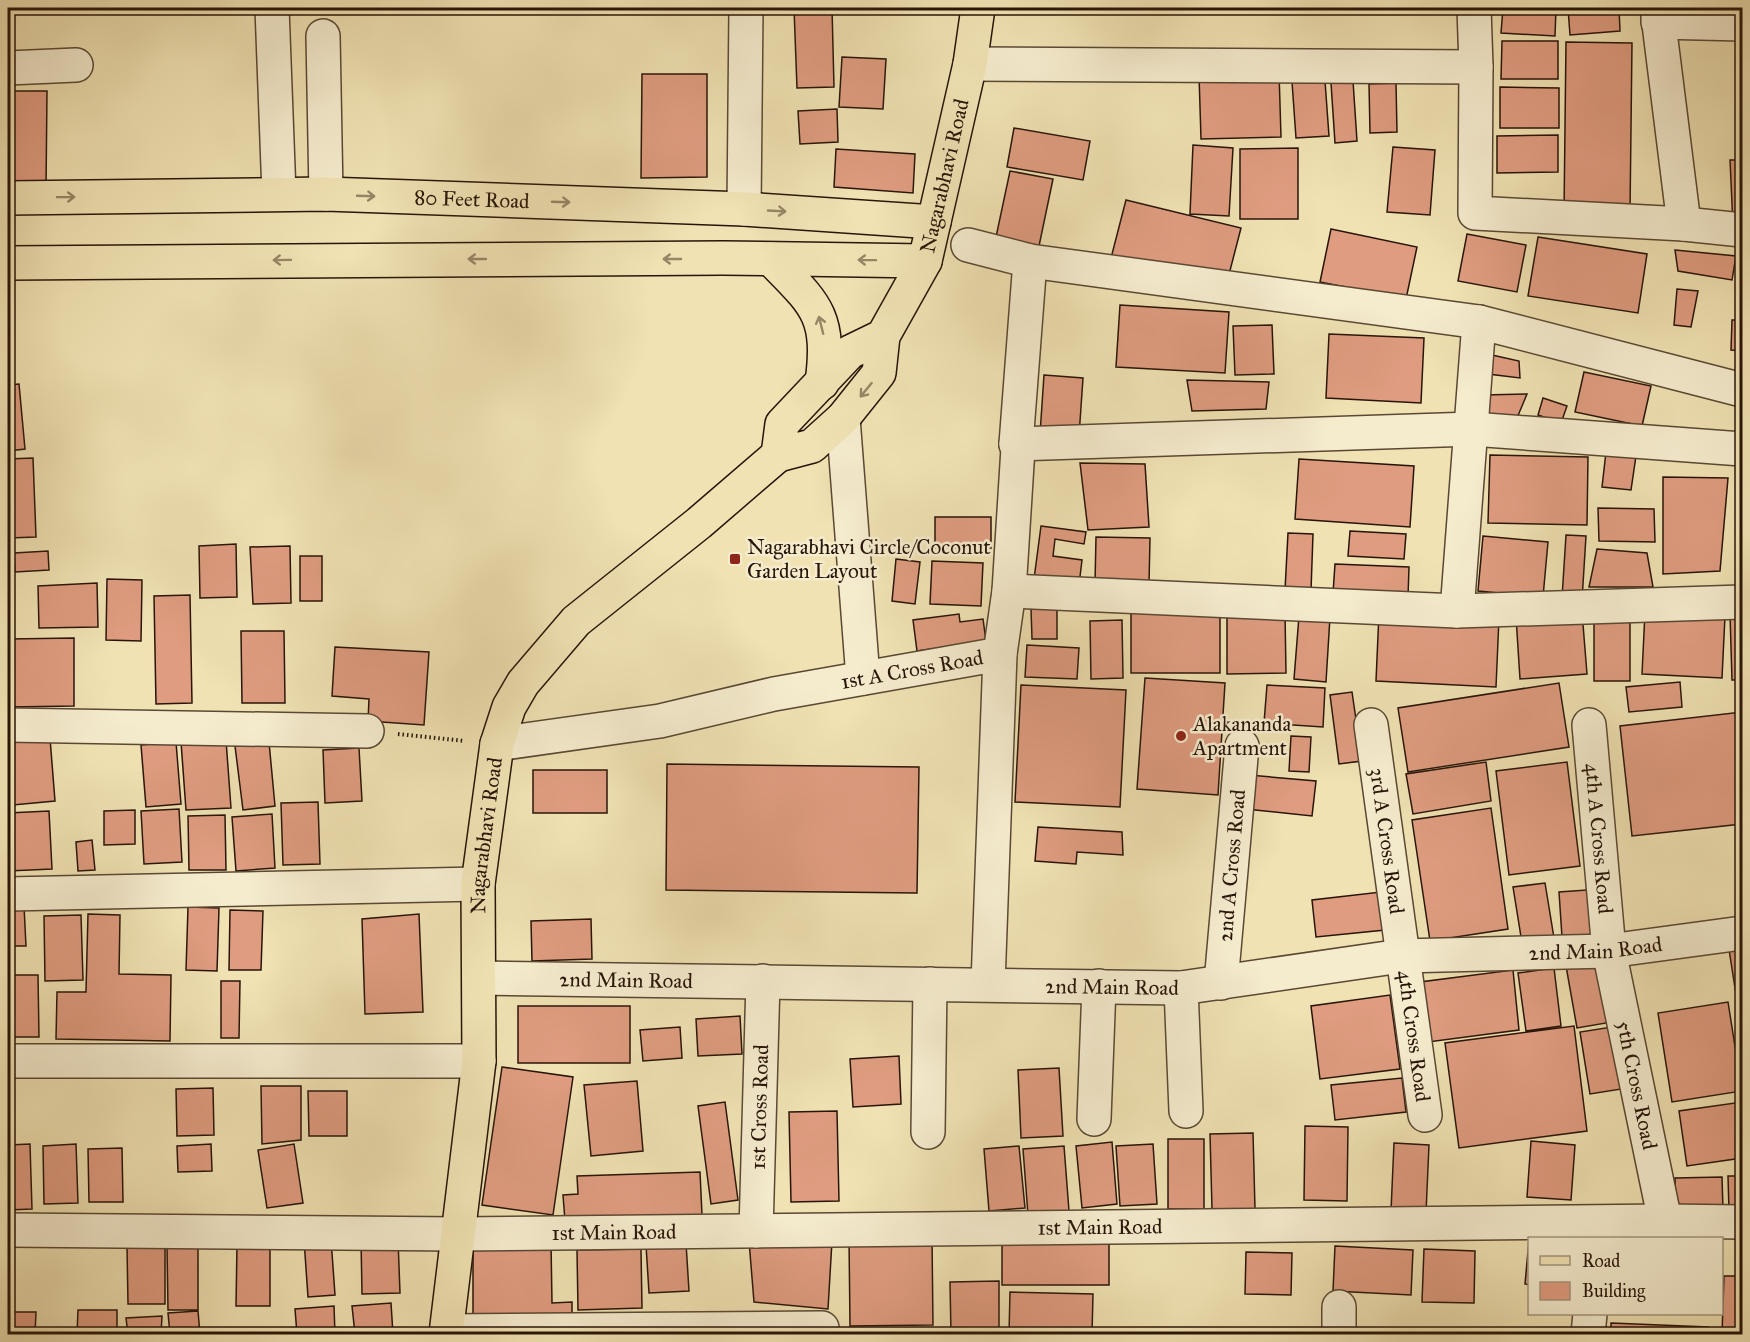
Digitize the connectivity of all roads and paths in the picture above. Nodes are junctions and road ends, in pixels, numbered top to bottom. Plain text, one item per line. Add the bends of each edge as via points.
1 (272, 8) edge
2 (746, 8) edge
3 (978, 8) edge
4 (1474, 8) edge
5 (1658, 15) edge
6 (1743, 24) edge
7 (323, 36) dead end
8 (969, 64) junction
9 (76, 66) dead end
10 (1476, 67) junction
11 (8, 68) edge
12 (279, 194) junction
13 (326, 194) junction
14 (8, 198) edge
15 (744, 209) junction
16 (934, 222) junction
17 (1684, 224) junction
18 (1743, 231) edge
19 (968, 245) junction
20 (771, 259) junction
21 (925, 261) junction
22 (1030, 261) junction
23 (8, 263) edge
24 (1479, 322) junction
25 (884, 336) junction
26 (822, 383) junction
27 (1743, 390) edge
28 (843, 418) junction
29 (1472, 429) junction
30 (1016, 444) junction
31 (1743, 450) edge
32 (778, 455) junction
33 (1009, 591) junction
34 (1743, 602) edge
35 (1457, 610) junction
36 (1000, 654) junction
37 (863, 678) junction
38 (8, 725) edge
39 (1371, 725) dead end
40 (1589, 725) dead end
41 (367, 731) joint
42 (497, 744) junction
43 (1242, 746) dead end
44 (478, 884) junction
45 (8, 894) edge
46 (1743, 933) edge
47 (1609, 951) junction
48 (1401, 956) junction
49 (479, 978) junction
50 (763, 981) junction
51 (1221, 982) junction
52 (930, 984) junction
53 (988, 984) junction
54 (1099, 986) junction
55 (1181, 988) junction
56 (8, 1061) edge
57 (479, 1061) junction
58 (1186, 1111) dead end
59 (1425, 1115) dead end
60 (1094, 1119) dead end
61 (928, 1132) dead end
62 (1665, 1221) junction
63 (1743, 1222) edge
64 (8, 1230) edge
65 (756, 1231) junction
66 (458, 1234) junction
67 (1590, 1315) edge
68 (822, 1328) dead end
69 (446, 1333) edge
70 (1588, 1335) edge

1 - 12 street
2 - 15 street
3 - 8 main road, Nagarabhavi Road
4 - 10 street
5 - 6 street
5 - 17 street
7 - 13 street
8 - 10 street
8 - 16 main road, Nagarabhavi Road
9 - 11 street
10 - 17 street via 1475,213
12 - 13 main road, 80 Feet Road
14 -> 12 main road, 80 Feet Road
13 -> 15 main road, 80 Feet Road
15 -> 16 main road, 80 Feet Road
16 - 19 street
16 - 21 main road, Nagarabhavi Road
17 - 18 street
19 - 21 street
19 - 22 street
21 -> 20 main road
20 -> 23 main road
26 -> 20 main road via 825,358 821,320 813,303
21 - 25 main road, Nagarabhavi Road
22 - 24 street
22 - 30 street
24 - 27 street
24 - 29 street
25 - 26 main road via 850,352
25 -> 28 main road, Nagarabhavi Road via 879,373
26 - 32 main road via 782,424
28 - 32 main road, Nagarabhavi Road via 812,446
28 - 37 street
29 - 30 street
29 - 31 street
29 - 35 street
30 - 33 street
32 - 42 main road, Nagarabhavi Road via 576,621 523,683 509,707
33 - 35 street
33 - 36 street
34 - 35 street
36 - 37 street, 1st A Cross Road
36 - 53 street, 1st A Cross Road
37 - 42 street, 1st A Cross Road via 660,721
38 - 41 street
39 - 48 street, 3rd A Cross Road
40 - 47 street, 4th A Cross Road
41 - 42 path
42 - 44 main road, Nagarabhavi Road
43 - 51 street, 2nd A Cross Road
44 - 45 street
44 - 49 main road, Nagarabhavi Road
46 - 47 street, 2nd Main Road
47 - 48 street, 2nd Main Road
47 - 62 street, 5th Cross Road
48 - 51 street, 2nd Main Road
48 - 59 street, 4th Cross Road
49 - 50 street, 2nd Main Road
49 - 57 main road, Nagarabhavi Road
50 - 52 street, 2nd Main Road
50 - 65 street, 1st Cross Road
51 - 55 street, 2nd Main Road
52 - 53 street, 2nd Main Road
52 - 61 street
53 - 54 street, 2nd Main Road
54 - 55 street, 2nd Main Road
54 - 60 street
55 - 58 street
56 - 57 street
57 - 66 main road, Nagarabhavi Road
62 - 63 street, 1st Main Road
62 - 65 street, 1st Main Road
64 - 66 street, 1st Main Road
65 - 66 street, 1st Main Road
66 - 69 main road, Nagarabhavi Road
67 - 70 street
68 - 69 street

